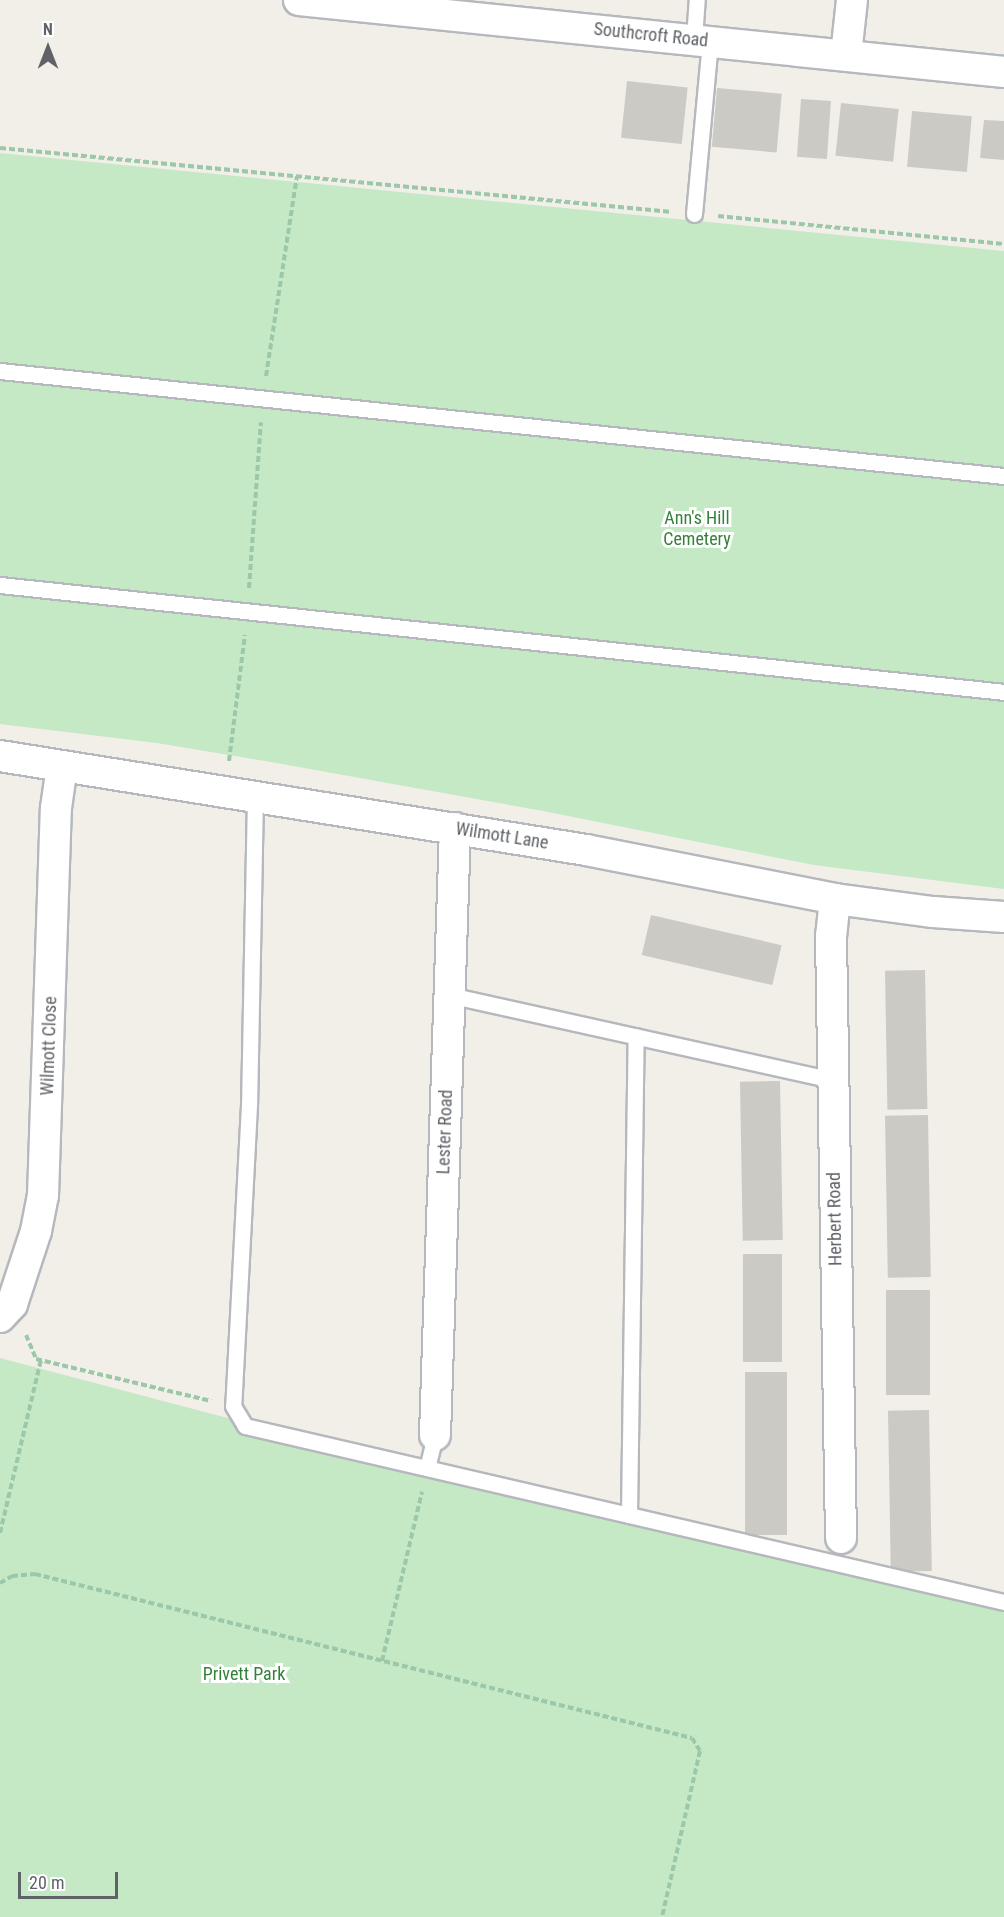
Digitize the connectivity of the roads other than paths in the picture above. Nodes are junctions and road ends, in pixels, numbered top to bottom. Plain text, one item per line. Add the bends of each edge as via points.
1 (299, 0) edge
2 (697, 0) edge
3 (852, 0) edge
4 (702, 40) junction
5 (846, 55) junction
6 (1004, 72) edge
7 (694, 214) road end
8 (0, 371) edge
9 (1004, 476) edge
10 (0, 585) edge
11 (1004, 692) edge
12 (0, 756) edge
13 (62, 766) junction
14 (255, 796) junction
15 (454, 828) junction
16 (835, 899) junction
17 (1004, 917) edge
18 (449, 995) junction
19 (636, 1036) junction
20 (833, 1080) junction
21 (6, 1311) edge
22 (435, 1435) joint
23 (428, 1468) junction
24 (629, 1515) junction
25 (838, 1551) junction
26 (1004, 1602) edge

1 - 4 street, Southcroft Road
2 - 4 lane
3 - 5 street
4 - 5 street, Southcroft Road
4 - 7 lane
5 - 6 street, Southcroft Road
8 - 9 lane
10 - 11 lane
12 - 13 street, Wilmott Lane
13 - 14 street, Wilmott Lane
13 - 21 street, Wilmott Close via 56,808 43,1196 36,1231
14 - 15 street, Wilmott Lane
14 - 23 lane via 249,1105 233,1406 245,1426
15 - 16 street, Wilmott Lane
15 - 18 street, Lester Road
16 - 17 street, Wilmott Lane
16 - 20 street, Herbert Road via 831,935
18 - 19 lane
18 - 22 street, Lester Road
19 - 20 lane
19 - 24 lane
20 - 25 street, Herbert Road
22 - 23 lane
23 - 24 lane
24 - 25 lane
25 - 26 lane

